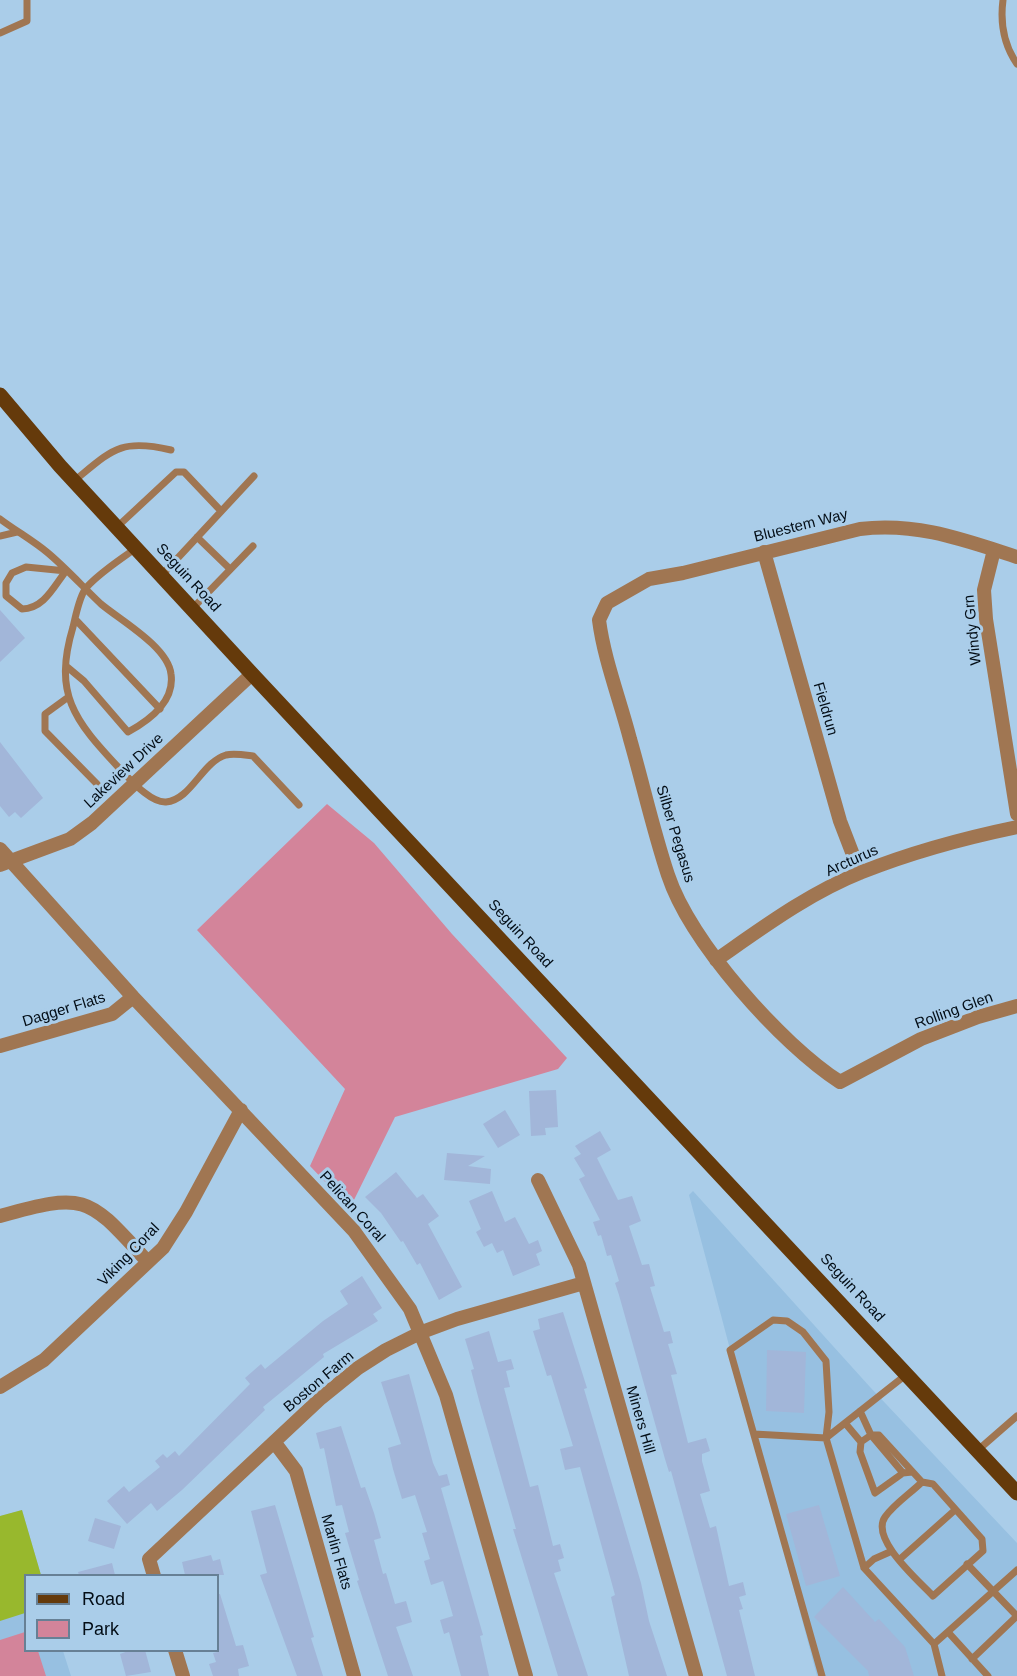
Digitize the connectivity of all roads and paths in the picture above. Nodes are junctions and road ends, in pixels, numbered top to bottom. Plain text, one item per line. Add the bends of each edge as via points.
1 (27, 0) edge
2 (1003, 0) edge
3 (0, 33) edge
4 (1017, 64) edge
5 (1, 399) edge
6 (171, 450) dead end
7 (254, 476) dead end
8 (74, 481) junction
9 (221, 511) junction
10 (0, 519) edge
11 (117, 527) junction
12 (17, 532) junction
13 (0, 536) edge
14 (197, 537) junction
15 (253, 546) dead end
16 (136, 548) junction
17 (994, 550) junction
18 (764, 552) junction
19 (1017, 557) edge
20 (230, 569) junction
21 (66, 570) junction
22 (161, 575) junction
23 (85, 589) junction
24 (192, 609) junction
25 (601, 610) joint
26 (75, 619) junction
27 (66, 666) junction
28 (252, 674) junction
29 (67, 698) junction
30 (160, 709) junction
31 (135, 783) junction
32 (97, 784) dead end
33 (299, 805) dead end
34 (1017, 814) edge
35 (1017, 827) edge
36 (0, 849) edge
37 (6, 864) edge
38 (860, 873) junction
39 (716, 960) junction
40 (134, 997) junction
41 (1017, 1006) edge
42 (0, 1046) edge
43 (840, 1082) joint
44 (241, 1110) junction
45 (538, 1180) dead end
46 (0, 1216) edge
47 (148, 1262) junction
48 (584, 1283) junction
49 (422, 1332) junction
50 (907, 1374) junction
51 (0, 1387) edge
52 (860, 1411) junction
53 (1017, 1416) edge
54 (845, 1423) junction
55 (754, 1434) junction
56 (872, 1435) junction
57 (826, 1438) junction
58 (861, 1442) junction
59 (275, 1443) junction
60 (978, 1450) junction
61 (912, 1472) junction
62 (903, 1473) junction
63 (922, 1482) junction
64 (1017, 1493) edge
65 (956, 1510) junction
66 (892, 1551) junction
67 (900, 1559) junction
68 (968, 1564) junction
69 (864, 1568) junction
70 (1017, 1570) edge
71 (154, 1574) edge
72 (994, 1591) junction
73 (1017, 1616) edge
74 (948, 1632) junction
75 (934, 1644) junction
76 (176, 1652) edge
77 (972, 1659) junction
78 (183, 1676) edge
79 (354, 1676) edge
80 (526, 1676) edge
81 (696, 1676) edge
82 (822, 1676) edge
83 (942, 1676) edge
84 (988, 1676) edge

1 - 3 lane via 27,21
2 - 4 lane via 1001,15 1007,51
5 - 8 main road, Seguin Road
6 - 8 lane via 146,444 122,446
7 - 9 lane
8 - 11 main road, Seguin Road
9 - 11 lane via 184,472 176,472
9 - 14 lane
10 - 12 lane
11 - 16 main road, Seguin Road
12 - 13 lane
12 - 21 lane via 48,552
14 - 20 lane
14 - 22 lane
15 - 20 lane
16 - 22 main road, Seguin Road
16 - 23 lane
17 - 18 street, Bluestem Way via 920,529 890,525
17 - 19 street, Bluestem Way
17 - 34 street, Windy Grn via 984,590 986,619
18 - 25 street, Bluestem Way via 649,579 620,593
18 - 38 street, Fieldrun via 840,821
20 - 24 lane
21 - 21 lane via 19,569 9,578 6,596 22,609 36,608
21 - 23 lane
22 - 24 main road, Seguin Road
23 - 26 lane
23 - 30 lane via 161,655 171,671 171,690
24 - 28 main road, Seguin Road
25 - 39 street, Silber Pegasus via 600,631 668,876 693,929
26 - 27 lane via 65,653
26 - 30 lane
27 - 29 lane
27 - 30 lane via 128,732
28 - 31 street, Lakeview Drive
28 - 50 main road, Seguin Road
29 - 31 lane via 80,723
29 - 32 lane via 45,714 45,731
31 - 33 lane via 156,801 166,802 177,799 218,758 229,754 253,756
31 - 37 street, Lakeview Drive via 70,839
35 - 38 street, Arcturus via 936,846
36 - 37 street, Pelican Coral
37 - 40 street, Pelican Coral
38 - 39 street, Arcturus via 782,914
39 - 43 street, Silber Pegasus via 787,1038
40 - 42 street, Dagger Flats via 112,1014
40 - 44 street, Pelican Coral
41 - 43 street, Rolling Glen via 921,1039
44 - 47 street, Viking Coral via 175,1231
44 - 49 street, Pelican Coral via 354,1231 396,1287
45 - 48 street, Miners Hill via 572,1247
46 - 47 street via 47,1203 81,1203 105,1215
47 - 51 street, Viking Coral via 44,1360
48 - 49 street, Boston Farm via 457,1318
48 - 81 street, Miners Hill
49 - 59 street, Boston Farm via 343,1379
49 - 80 street, Pelican Coral via 446,1395
50 - 52 lane
50 - 60 main road, Seguin Road
52 - 54 lane
52 - 56 lane
53 - 60 lane
54 - 57 lane
54 - 58 lane
55 - 57 lane
55 - 57 lane via 730,1350 773,1320 787,1321 803,1332 826,1361
55 - 82 lane
56 - 58 lane
56 - 61 lane via 879,1435
56 - 62 lane
57 - 69 lane
58 - 62 lane via 860,1452 875,1493
59 - 71 street, Boston Farm via 149,1559
59 - 79 street, Marlin Flats via 296,1471
60 - 64 main road, Seguin Road
61 - 62 lane
61 - 63 lane
63 - 65 lane via 933,1484
63 - 66 lane via 884,1518 881,1531
65 - 67 lane
65 - 68 lane via 982,1539 983,1551
66 - 67 lane
66 - 69 lane
67 - 68 lane via 933,1596
68 - 72 lane
69 - 75 lane
70 - 72 lane
72 - 73 lane
72 - 74 lane
73 - 77 lane
74 - 75 lane
74 - 77 lane
75 - 83 lane
76 - 78 street
77 - 84 lane

